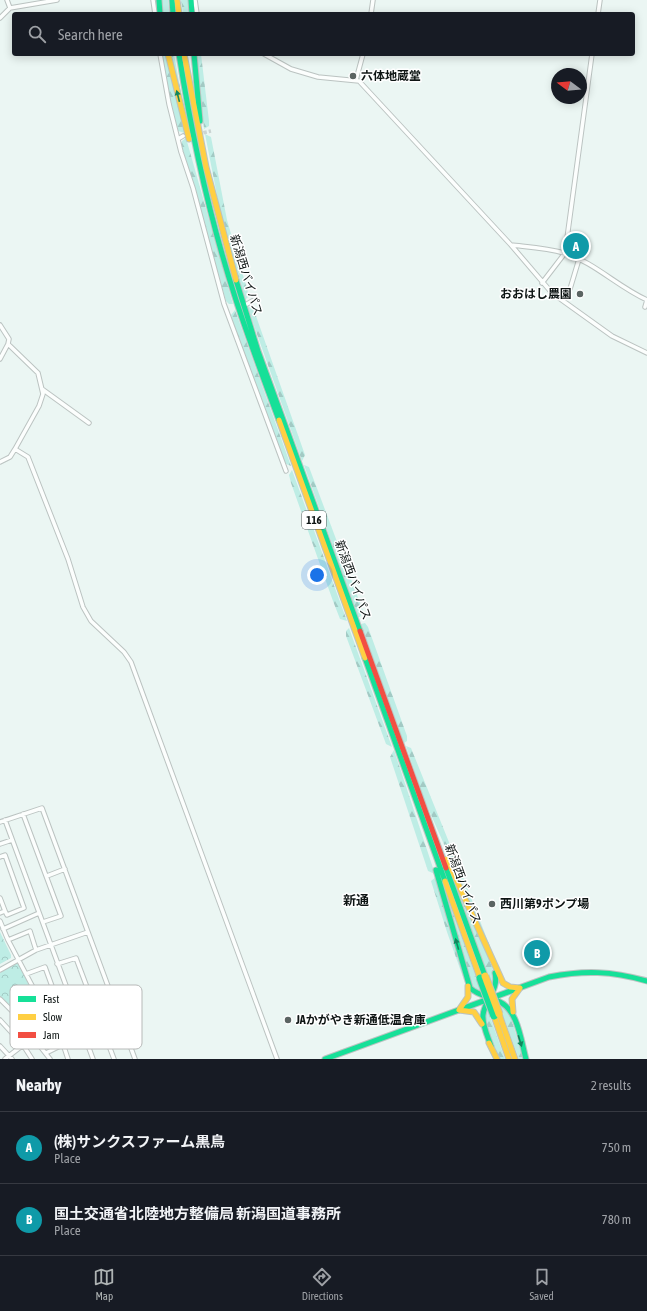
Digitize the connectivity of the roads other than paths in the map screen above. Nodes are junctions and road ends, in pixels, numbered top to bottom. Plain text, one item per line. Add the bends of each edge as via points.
1 (6, 0) edge
2 (57, 0) edge
3 (153, 0) edge
4 (159, 0) edge
5 (172, 0) edge
6 (177, 0) edge
7 (191, 0) edge
8 (195, 0) edge
9 (374, 0) edge
10 (600, 0) edge
11 (10, 8) junction
12 (154, 12) edge
13 (160, 12) edge
14 (173, 12) edge
15 (179, 12) edge
16 (192, 12) edge
17 (197, 12) edge
18 (371, 12) edge
19 (598, 12) edge
20 (0, 18) edge
21 (160, 56) edge
22 (168, 56) edge
23 (179, 56) edge
24 (184, 56) edge
25 (194, 56) edge
26 (268, 56) edge
27 (362, 56) edge
28 (592, 56) edge
29 (356, 80) junction
30 (184, 136) dead end
31 (178, 139) junction
32 (207, 186) junction
33 (511, 245) junction
34 (565, 253) junction
35 (579, 259) junction
36 (542, 283) junction
37 (570, 289) dead end
38 (647, 300) edge
39 (252, 301) dead end
40 (246, 304) dead end
41 (645, 307) dead end
42 (234, 309) dead end
43 (228, 311) junction
44 (0, 325) edge
45 (8, 344) junction
46 (647, 353) edge
47 (0, 359) edge
48 (42, 388) junction
49 (89, 423) dead end
50 (15, 449) junction
51 (0, 462) edge
52 (286, 471) dead end
53 (423, 813) junction
54 (24, 814) junction
55 (5, 820) junction
56 (0, 822) edge
57 (12, 840) junction
58 (0, 844) edge
59 (0, 857) edge
60 (65, 869) junction
61 (47, 876) junction
62 (0, 898) edge
63 (5, 911) junction
64 (0, 912) edge
65 (39, 913) junction
66 (0, 921) edge
67 (43, 922) junction
68 (3, 929) junction
69 (88, 932) junction
70 (8, 940) junction
71 (51, 944) junction
72 (36, 950) junction
73 (490, 954) junction
74 (18, 959) junction
75 (57, 964) junction
76 (0, 970) edge
77 (26, 974) junction
78 (647, 981) edge
79 (467, 982) junction
80 (32, 985) edge
81 (52, 985) edge
82 (65, 985) edge
83 (86, 985) edge
84 (107, 985) edge
85 (520, 988) junction
86 (0, 999) edge
87 (491, 999) junction
88 (459, 1010) junction
89 (10, 1011) edge
90 (496, 1015) junction
91 (0, 1020) edge
92 (515, 1022) junction
93 (10, 1031) edge
94 (0, 1046) edge
95 (491, 1046) junction
96 (19, 1049) edge
97 (26, 1049) edge
98 (43, 1049) edge
99 (52, 1049) edge
100 (65, 1049) edge
101 (89, 1049) edge
102 (110, 1049) edge
103 (131, 1049) edge
104 (46, 1052) junction
105 (11, 1057) edge
106 (5, 1059) edge
107 (32, 1059) edge
108 (50, 1059) edge
109 (68, 1059) edge
110 (93, 1059) edge
111 (114, 1059) edge
112 (135, 1059) edge
113 (277, 1059) edge
114 (325, 1059) edge
115 (497, 1059) edge
116 (509, 1059) edge
117 (515, 1059) edge
118 (526, 1059) edge

1 - 11 street
2 - 11 street
3 - 12 street
4 - 13 main road
5 - 14 main road
6 - 15 main road
7 - 16 main road
8 - 17 street
9 - 18 street
10 - 19 street
11 - 20 street
21 - 31 street
32 -> 22 main road via 193,155
23 - 32 main road, 新潟西バイパス / 116 via 189,117
24 - 32 main road, 新潟西バイパス / 116
25 - 32 main road
26 - 29 street via 291,69 318,77
27 - 29 street
28 - 34 street
29 - 33 street
30 - 31 street
31 - 43 street
32 - 53 main road, 新潟西バイパス / 116 via 258,351
33 - 34 street
33 - 36 street
34 - 35 street
34 - 36 street
35 - 37 street
35 - 38 street
36 - 46 street via 562,302 605,332
38 - 41 street
39 - 40 street
42 - 43 street
43 - 52 street
44 - 45 street via 9,339
45 - 47 street
45 - 48 street via 38,373
48 - 49 street
48 - 50 street via 39,406
50 - 51 street via 10,457
50 - 113 street via 28,457 68,559 83,607 91,621 131,662
53 - 73 main road
79 -> 53 main road
53 - 90 main road, 新潟西バイパス / 116, bridge
54 - 55 street
54 - 60 street via 42,808
54 - 61 street
55 - 56 street
55 - 57 street
57 - 58 street
57 - 65 street
59 - 63 street via 5,855 24,908 7,915
60 - 61 street
60 - 69 street
61 - 67 street via 61,916
62 - 63 street
63 - 64 street
65 - 67 street
65 - 68 street
66 - 68 street
67 - 71 street
68 - 70 street
69 - 71 street
69 - 84 street
70 - 72 street via 30,931
70 - 74 street
71 - 72 street
71 - 75 street
72 - 74 street
73 - 85 main road via 503,983
73 - 87 main road via 496,977
74 - 76 street
74 - 77 street
75 - 82 street
75 - 83 street via 76,958
77 - 80 street
77 - 81 street via 45,967
78 - 85 main road via 604,970 579,971 549,977
79 - 87 main road via 475,994
79 - 88 main road via 468,997
85 - 87 main road
85 - 92 main road via 512,999
86 - 89 street
87 - 88 main road
87 - 92 main road via 507,1006
87 - 95 main road via 483,1017
88 - 95 main road via 477,1014
88 - 114 main road
90 - 116 main road, 新潟西バイパス / 116
90 - 117 main road, 新潟西バイパス / 116
91 - 93 street
92 -> 118 main road
94 - 105 street
95 - 115 main road
96 - 105 street
97 - 107 street
98 - 104 street
99 - 104 street
100 - 109 street
101 - 110 street
102 - 111 street
103 - 112 street
104 - 108 street
105 - 106 street

